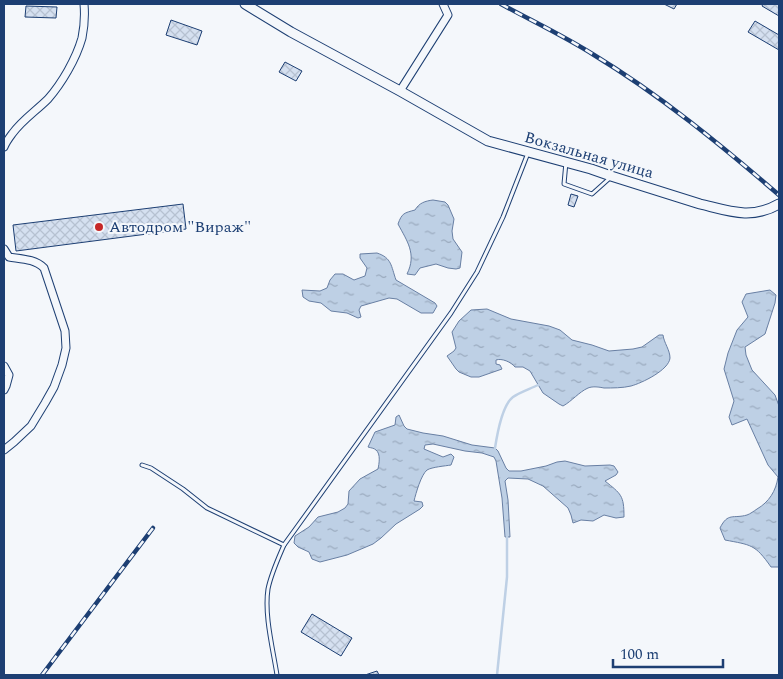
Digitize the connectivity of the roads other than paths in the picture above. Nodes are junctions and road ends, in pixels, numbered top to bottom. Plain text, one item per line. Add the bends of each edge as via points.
1 (84, 4) edge
2 (246, 4) edge
3 (443, 4) edge
4 (400, 91) junction
5 (4, 147) edge
6 (528, 152) junction
7 (566, 162) junction
8 (611, 176) junction
9 (779, 204) edge
10 (4, 249) edge
11 (4, 366) edge
12 (4, 390) edge
13 (4, 450) edge
14 (142, 465) dead end
15 (284, 545) junction
16 (277, 675) edge

1 - 5 street via 82,38 72,62 49,98 19,125
2 - 4 street, Вокзальная улица
3 - 4 street via 448,15
4 - 6 street, Вокзальная улица via 488,141
6 - 7 street, Вокзальная улица
6 - 15 lane via 477,272
7 - 8 street, Вокзальная улица
7 - 8 lane via 564,184 592,194
8 - 9 street, Вокзальная улица via 700,204 742,213 763,211
10 - 13 street via 10,257 34,261 44,268 65,331 66,348 54,386 31,426
11 - 12 street via 9,375
14 - 15 lane via 152,468 207,508
15 - 16 lane via 268,589 267,610

